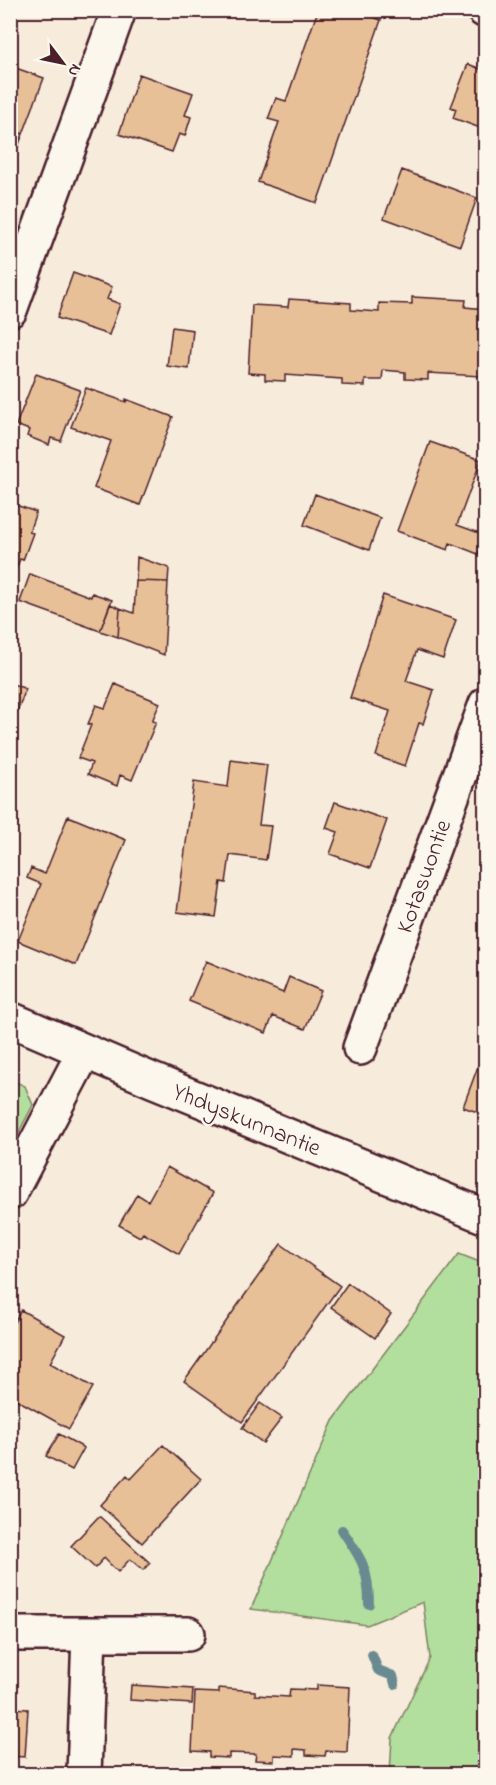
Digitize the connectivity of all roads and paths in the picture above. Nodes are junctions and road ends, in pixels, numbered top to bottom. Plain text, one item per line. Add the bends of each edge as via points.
1 (119, 10) edge
2 (10, 310) edge
3 (486, 704) edge
4 (10, 1019) edge
5 (360, 1048) dead end
6 (84, 1052) junction
7 (10, 1192) edge
8 (486, 1217) edge
9 (10, 1634) edge
10 (88, 1634) junction
11 (188, 1634) dead end
12 (84, 1774) edge

1 - 2 street
3 - 5 street, Kotasuontie
4 - 6 street, Yhdyskunnantie
6 - 7 street
6 - 8 street, Yhdyskunnantie
9 - 10 street
10 - 11 street
10 - 12 street

